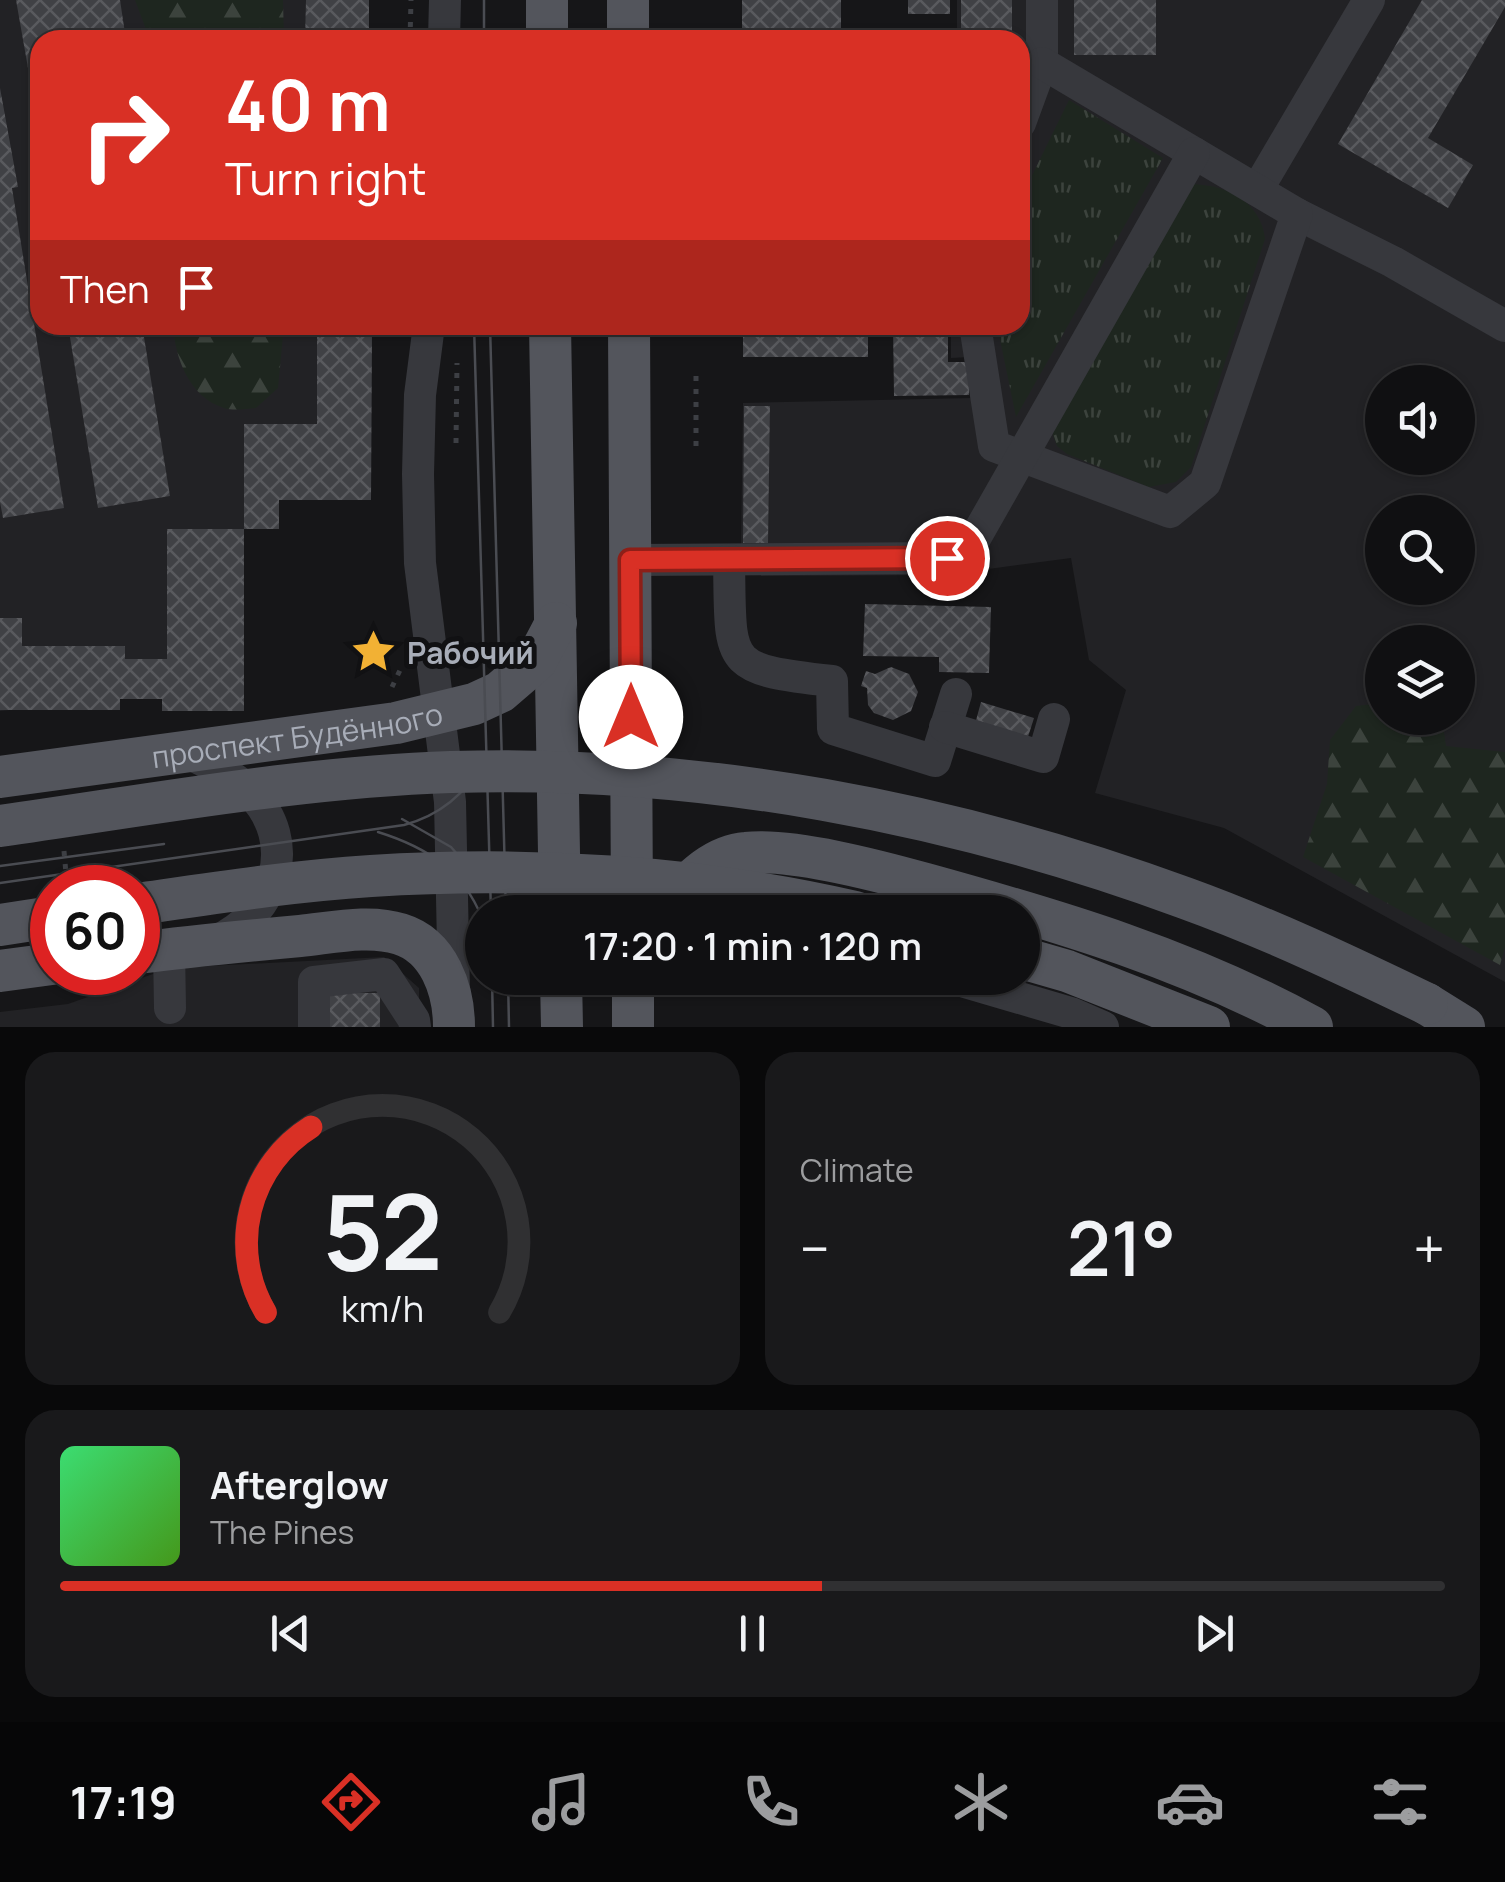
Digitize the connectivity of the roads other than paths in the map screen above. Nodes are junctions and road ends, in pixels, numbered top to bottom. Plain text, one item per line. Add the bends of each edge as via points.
1 (445, 0) edge
2 (547, 0) edge
3 (628, 0) edge
4 (1042, 0) edge
5 (1369, 0) edge
6 (444, 30) edge
7 (547, 30) edge
8 (628, 30) edge
9 (1042, 64) junction
10 (1030, 96) edge
11 (1194, 153) junction
12 (1258, 190) junction
13 (1296, 214) junction
14 (1505, 326) edge
15 (427, 335) edge
16 (550, 335) edge
17 (629, 335) edge
18 (977, 335) edge
19 (1022, 456) junction
20 (630, 560) junction
21 (729, 560) junction
22 (556, 622) junction
23 (956, 694) dead end
24 (441, 712) junction
25 (1054, 719) dead end
26 (945, 726) junction
27 (183, 751) junction
28 (0, 777) edge
29 (0, 826) edge
30 (560, 895) edge
31 (632, 895) edge
32 (678, 895) edge
33 (767, 895) edge
34 (912, 895) edge
35 (160, 901) edge
36 (30, 920) edge
37 (1040, 922) edge
38 (0, 925) edge
39 (171, 949) edge
40 (1040, 964) edge
41 (30, 967) edge
42 (0, 971) edge
43 (561, 995) edge
44 (633, 995) edge
45 (1009, 995) edge
46 (170, 1008) dead end
47 (454, 1014) edge
48 (314, 1027) edge
49 (414, 1027) edge
50 (562, 1027) edge
51 (633, 1027) edge
52 (1103, 1027) edge
53 (1209, 1027) edge
54 (1312, 1027) edge
55 (1464, 1027) edge

1 - 6 street
2 - 7 main road
3 - 8 main road
4 - 9 street
5 - 12 street
9 - 10 street
9 - 11 street
11 - 12 street
11 - 19 street
12 - 13 street
13 - 14 street
13 - 19 street via 1205,483 1170,512
15 - 24 street via 420,394 420,563
16 - 22 main road
17 - 20 main road
18 - 19 street via 994,446
19 - 21 street via 970,547 947,558
20 - 21 street
20 - 31 main road
21 - 26 street via 731,630 735,651 749,666 832,681 833,729 935,761
22 - 24 main road, проспект Будённого via 536,661 500,692
22 - 30 main road
23 - 26 street
24 - 27 main road, проспект Будённого
24 - 47 street via 450,802
25 - 26 street via 1043,757
27 - 28 main road, проспект Будённого
27 - 39 street via 220,769 260,804 276,843 275,873 262,906 237,931
29 - 55 main road, bridge via 339,779 452,772 610,773 755,788 997,838 1184,897 1312,949
32 - 34 main road via 711,864 745,853 859,867
33 - 35 main road, bridge via 608,876 477,874 371,876
36 - 38 main road
37 - 54 main road via 1097,933 1202,972
39 - 46 street
39 - 47 main road via 361,930 400,934 423,945 440,966
40 - 53 main road
41 - 42 main road
43 - 50 main road
44 - 51 main road
45 - 52 street
48 - 49 street via 314,982 384,974

